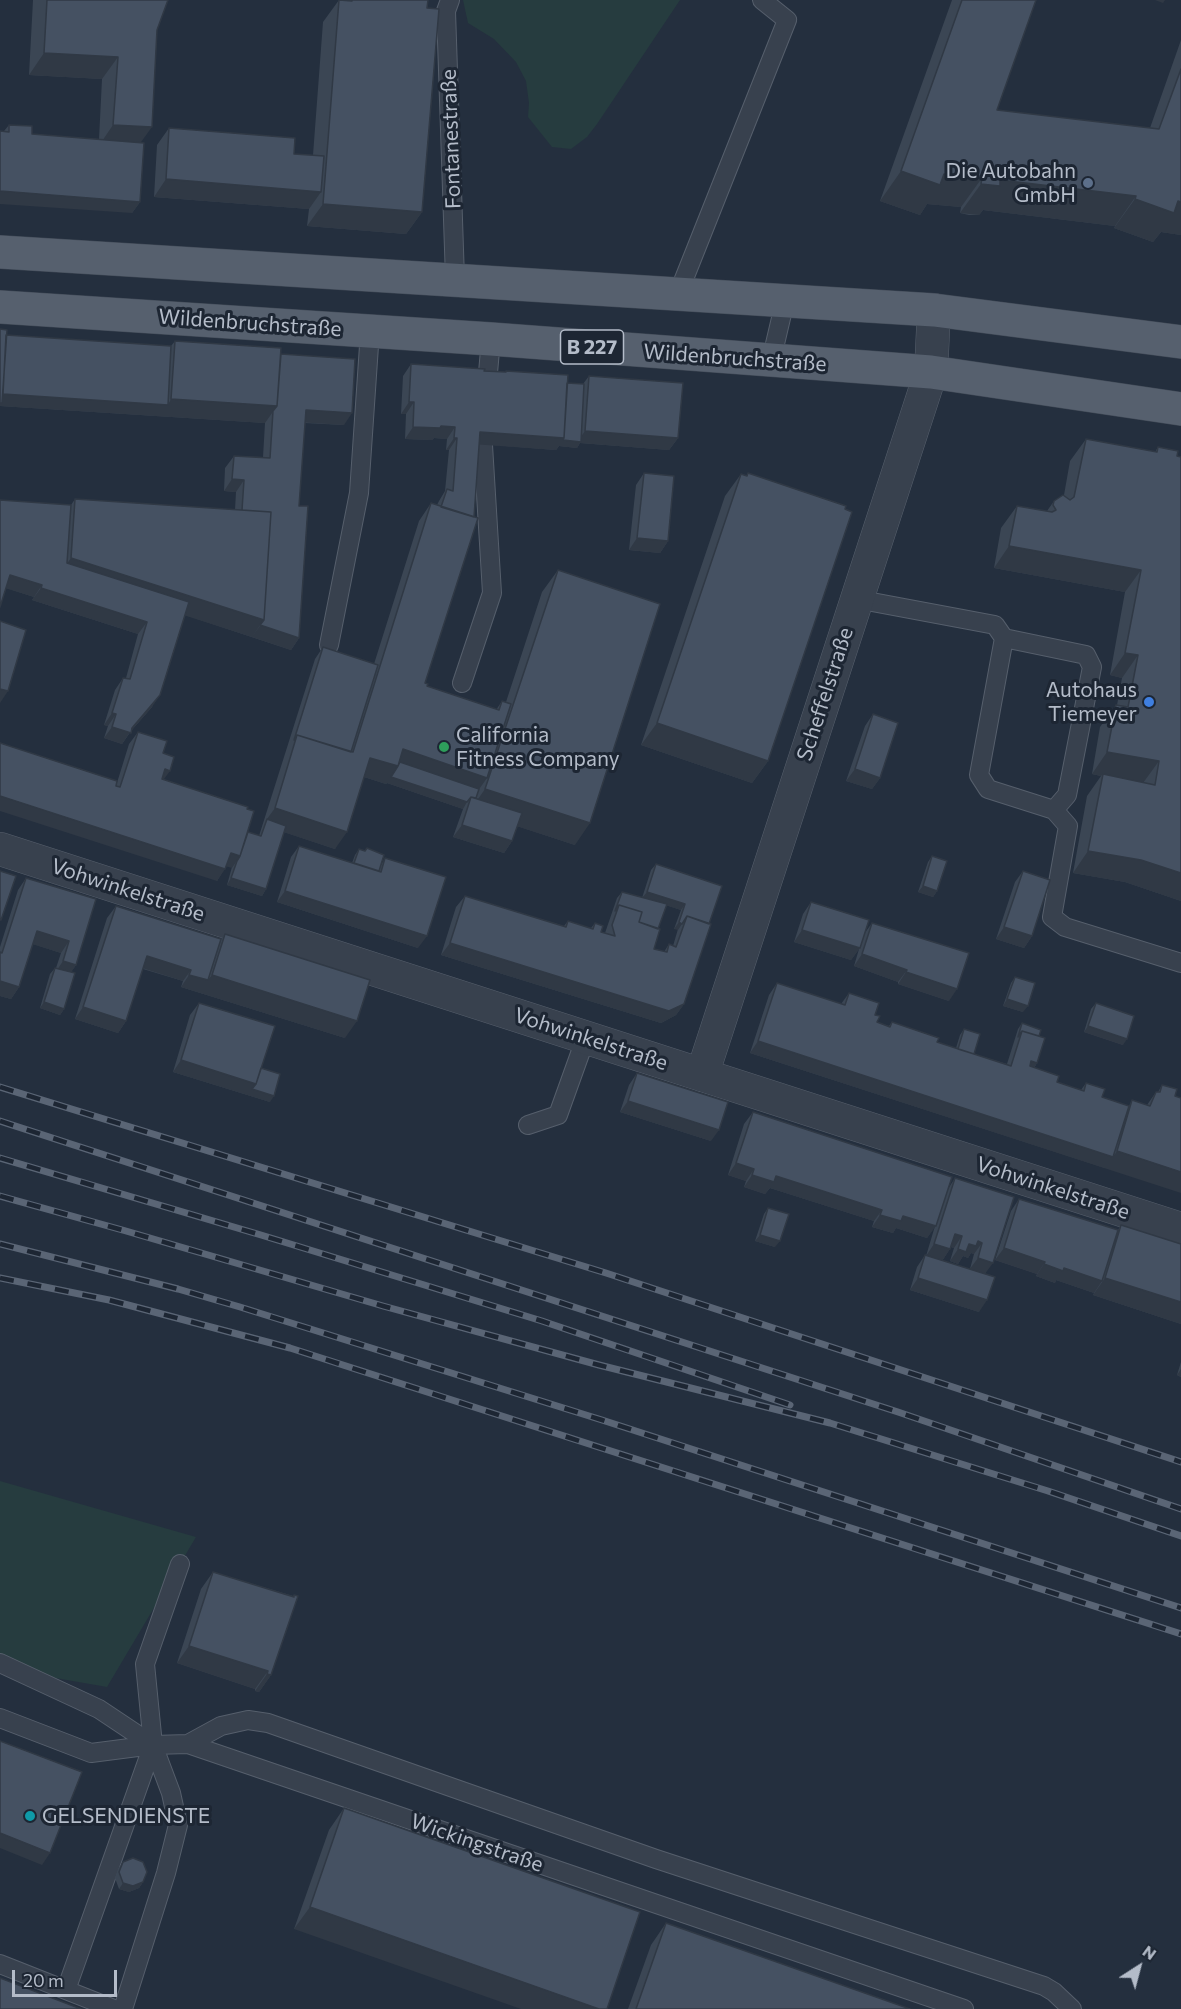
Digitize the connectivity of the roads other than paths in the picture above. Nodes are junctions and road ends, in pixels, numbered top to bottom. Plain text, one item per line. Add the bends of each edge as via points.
1 (450, 0) edge
2 (762, 0) edge
3 (0, 252) edge
4 (455, 279) junction
5 (678, 294) junction
6 (785, 301) junction
7 (0, 308) edge
8 (934, 310) junction
9 (370, 331) junction
10 (491, 339) junction
11 (1181, 342) edge
12 (771, 361) junction
13 (931, 372) junction
14 (487, 384) edge
15 (1181, 409) edge
16 (483, 444) edge
17 (856, 599) junction
18 (1004, 638) junction
19 (329, 645) dead end
20 (462, 683) dead end
21 (1054, 810) junction
22 (0, 849) edge
23 (1181, 963) edge
24 (586, 1037) junction
25 (702, 1075) junction
26 (528, 1125) dead end
27 (1181, 1229) edge
28 (180, 1564) dead end
29 (0, 1663) edge
30 (0, 1718) edge
31 (188, 1744) junction
32 (153, 1745) junction
33 (0, 1964) edge
34 (66, 1990) junction
35 (114, 2009) edge
36 (123, 2009) edge
37 (964, 2009) edge
38 (1072, 2009) edge

1 - 4 lane, Fontanestraße via 446,11
2 - 5 lane via 788,20
3 - 4 main road
4 - 5 main road
5 - 6 main road
6 - 8 main road
6 - 12 lane
7 - 9 main road, Wildenbruchstraße / B 227
8 - 11 main road
8 - 13 street, Scheffelstraße
9 - 10 main road, Wildenbruchstraße / B 227
9 - 19 lane via 359,493
10 - 12 main road, Wildenbruchstraße / B 227
10 - 14 lane
12 - 13 main road, Wildenbruchstraße / B 227
13 - 15 main road, Wildenbruchstraße / B 227
13 - 17 street, Scheffelstraße
16 - 20 lane via 492,593
17 - 18 lane via 995,625
17 - 25 street, Scheffelstraße
18 - 21 lane via 979,775 988,789
18 - 21 lane via 1086,655 1092,668 1067,795
21 - 23 lane via 1068,826 1052,917 1065,927
22 - 24 street, Vohwinkelstraße
24 - 25 street, Vohwinkelstraße
24 - 26 lane via 558,1115
25 - 27 street, Vohwinkelstraße
28 - 32 lane via 145,1664
29 - 32 lane via 99,1709
30 - 32 lane, Wickingstraße via 91,1753
31 - 32 lane, Wickingstraße
31 - 37 lane, Wickingstraße
31 - 38 lane via 221,1726 248,1720 268,1723 656,1859 1044,1986
32 - 34 lane
32 - 36 lane via 178,1825
33 - 34 lane
34 - 35 lane

